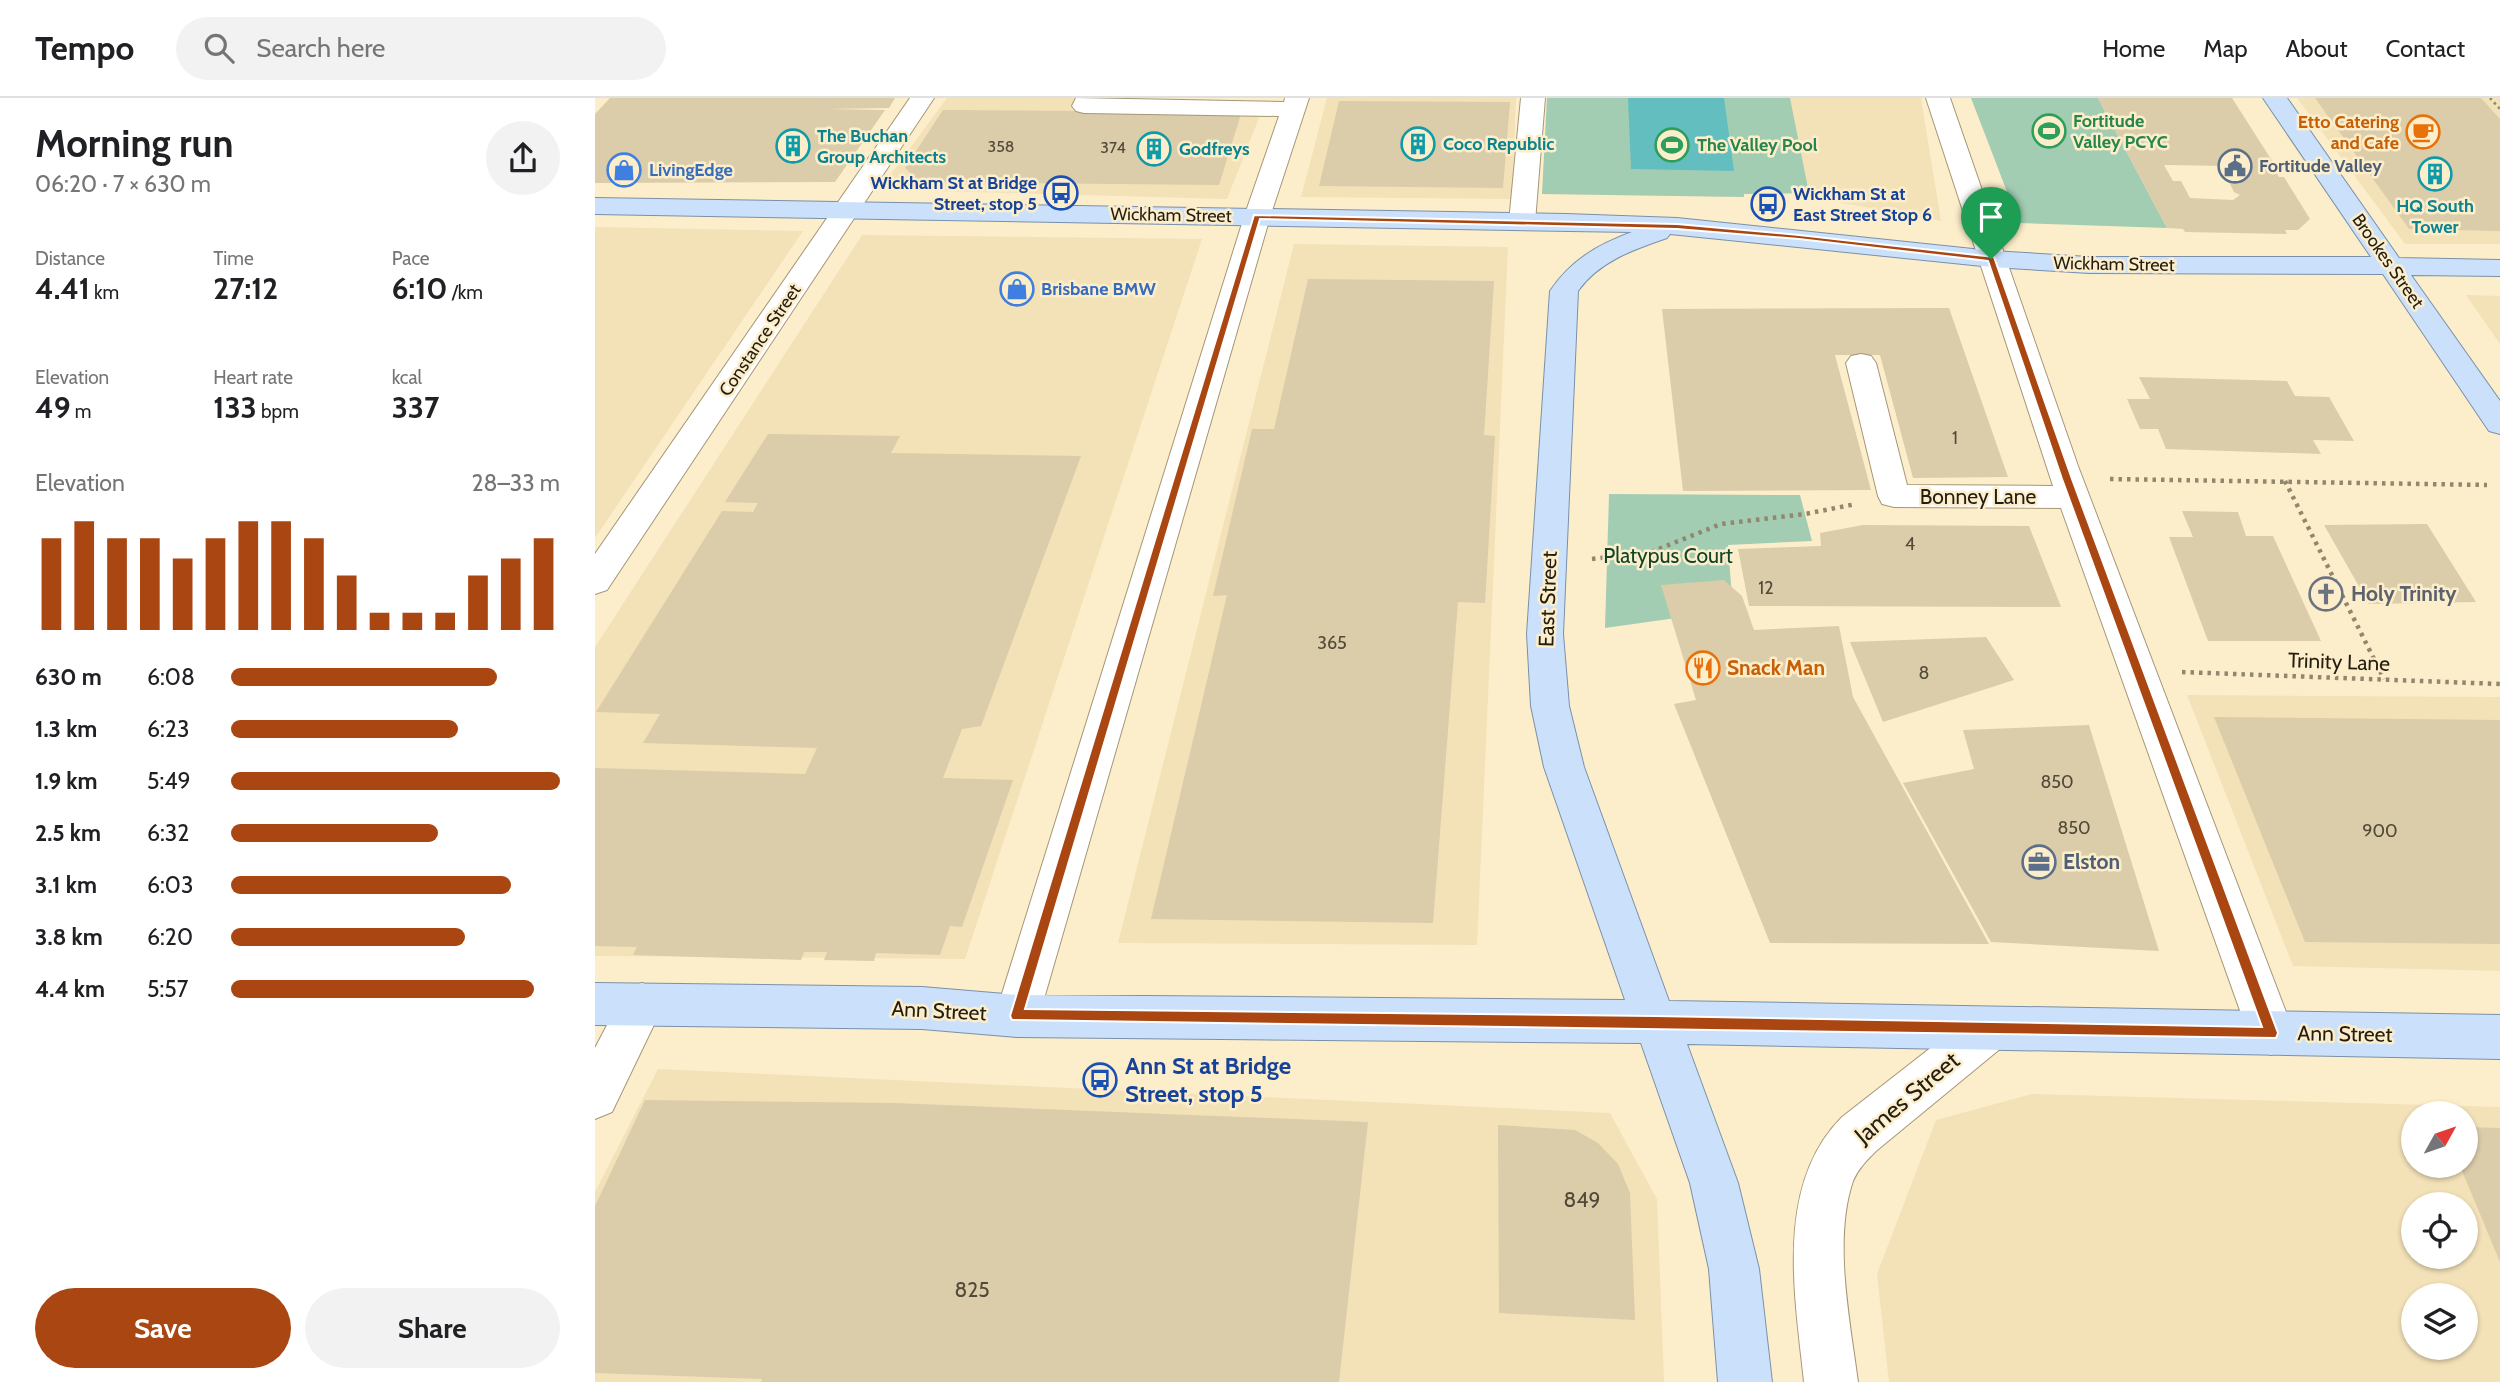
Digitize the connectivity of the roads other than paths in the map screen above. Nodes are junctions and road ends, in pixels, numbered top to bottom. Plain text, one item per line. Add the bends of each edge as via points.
1 (922, 98) edge
2 (1088, 98) edge
3 (1533, 98) edge
4 (1938, 98) edge
5 (2275, 98) edge
6 (1295, 103) edge
7 (595, 206) edge
8 (849, 209) junction
9 (1257, 217) junction
10 (1522, 222) junction
11 (1677, 226) junction
12 (1991, 259) junction
13 (2392, 265) junction
14 (2500, 268) edge
15 (1861, 363) dead end
16 (2500, 424) edge
17 (2070, 488) junction
18 (595, 581) edge
19 (595, 1004) edge
20 (642, 1004) junction
21 (1017, 1016) junction
22 (1655, 1022) junction
23 (1990, 1030) junction
24 (2271, 1033) junction
25 (2500, 1037) edge
26 (595, 1096) edge
27 (1745, 1382) edge
28 (1831, 1382) edge

1 - 8 street, Constance Street
2 - 6 street via 1084,106
3 - 10 street
4 - 12 street
5 - 13 main road, Brookes Street
6 - 9 street
7 - 8 main road, Wickham Street
8 - 9 main road, Wickham Street
8 - 18 street, Constance Street
9 - 10 main road, Wickham Street
9 - 21 street
10 - 11 main road, Wickham Street
11 - 12 main road, Wickham Street
11 - 22 main road, East Street via 1605,254 1580,270 1564,291 1545,634 1550,706 1564,768
12 - 13 main road, Wickham Street via 2089,265
12 - 17 street
13 - 14 main road, Wickham Street
13 - 16 main road, Brookes Street
15 - 17 street, Bonney Lane via 1895,496
17 - 24 street
19 - 20 main road, Ann Street
20 - 21 main road, Ann Street via 922,1008
20 - 26 street
21 - 22 main road, Ann Street
22 - 23 main road, Ann Street
22 - 27 main road via 1699,1136 1726,1228
23 - 24 main road, Ann Street
23 - 28 street, James Street via 1859,1134 1841,1154 1826,1191 1818,1269
24 - 25 main road, Ann Street

